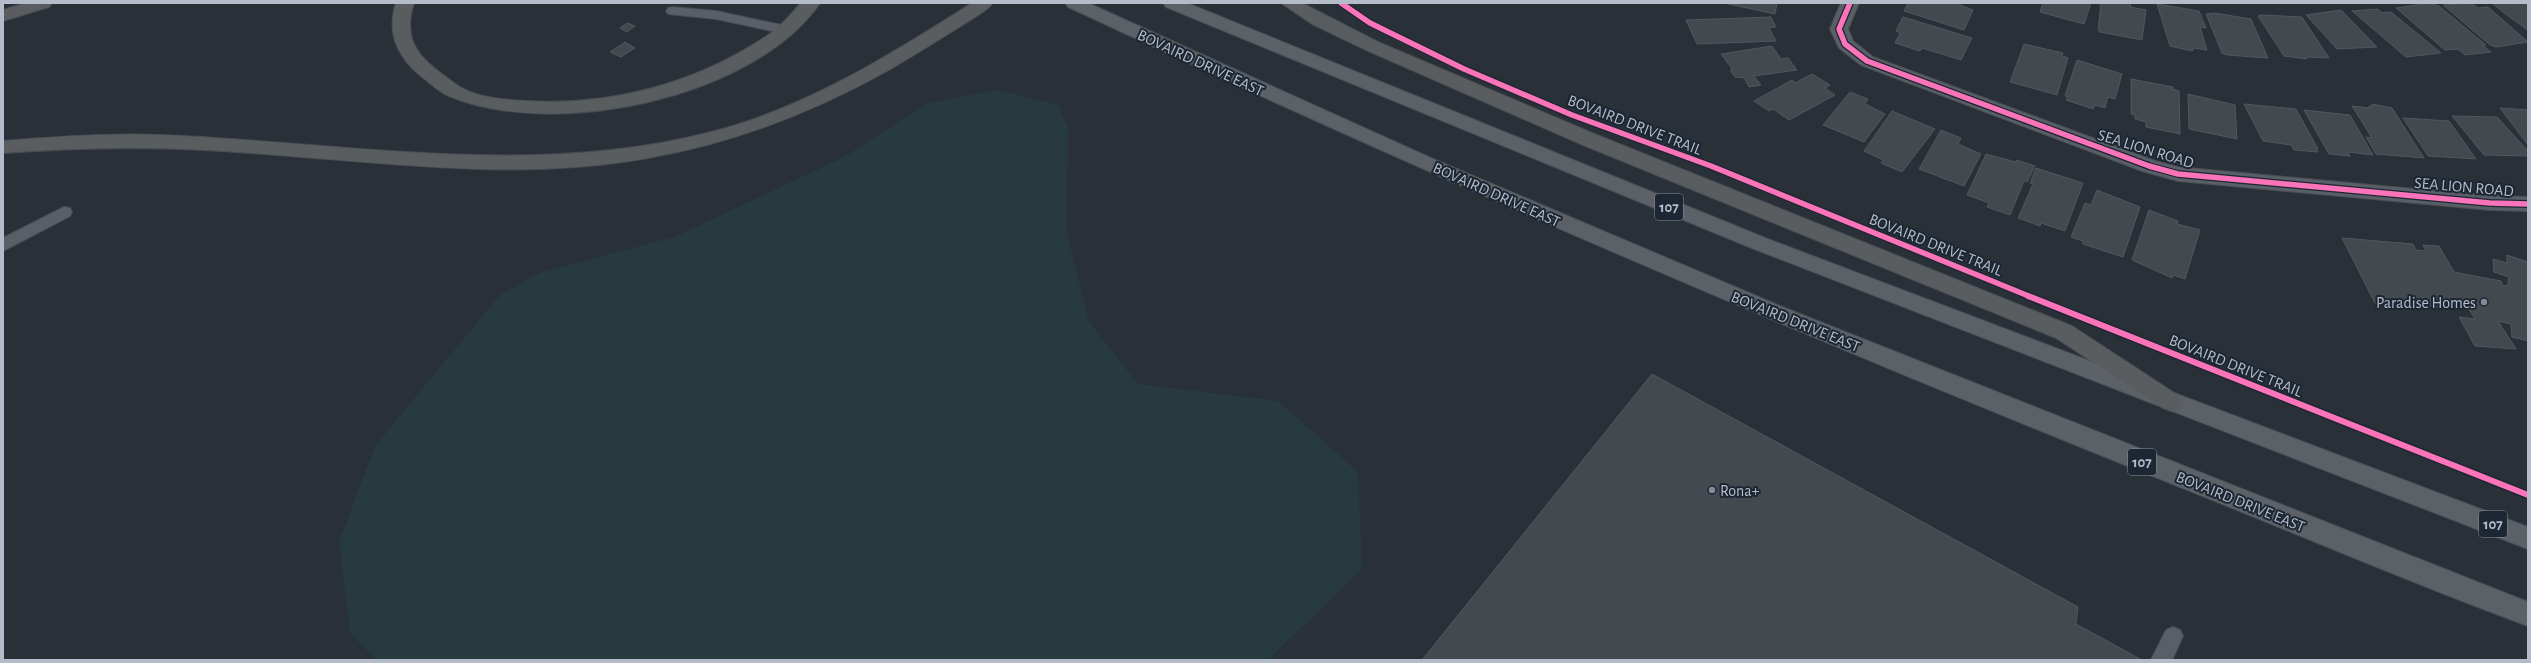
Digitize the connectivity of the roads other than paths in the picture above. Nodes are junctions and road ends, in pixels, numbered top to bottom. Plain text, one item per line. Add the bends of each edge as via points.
1 (43, 3) edge
2 (405, 3) edge
3 (811, 3) edge
4 (984, 3) edge
5 (1074, 3) edge
6 (1172, 3) edge
7 (1290, 3) edge
8 (1850, 3) edge
9 (674, 11) dead end
10 (3, 16) edge
11 (786, 30) junction
12 (3, 147) edge
13 (2528, 204) edge
14 (64, 212) dead end
15 (3, 245) edge
16 (2171, 402) junction
17 (2528, 538) edge
18 (2528, 614) edge
19 (2173, 636) dead end
20 (2161, 660) edge

1 - 10 highway
2 - 11 highway via 402,12 402,38 407,53 430,79 453,94 483,102 530,109 581,108 628,102 667,92 734,64
3 - 11 highway
4 - 12 highway via 848,86 775,117 712,139 607,158 533,163 454,161 180,142 73,141
5 - 18 main road, BOVAIRD DRIVE EAST / 107 via 1281,99 1568,226 2098,444
6 - 16 main road, 107 via 1760,244
7 - 16 highway via 1318,20 1372,46 1590,140 2064,332
8 - 13 street, SEA LION ROAD via 1839,29 1845,44 1867,61 2163,170 2205,178 2490,203
9 - 11 lane via 730,16
14 - 15 lane
16 - 17 main road, 107 via 2458,509
19 - 20 lane

